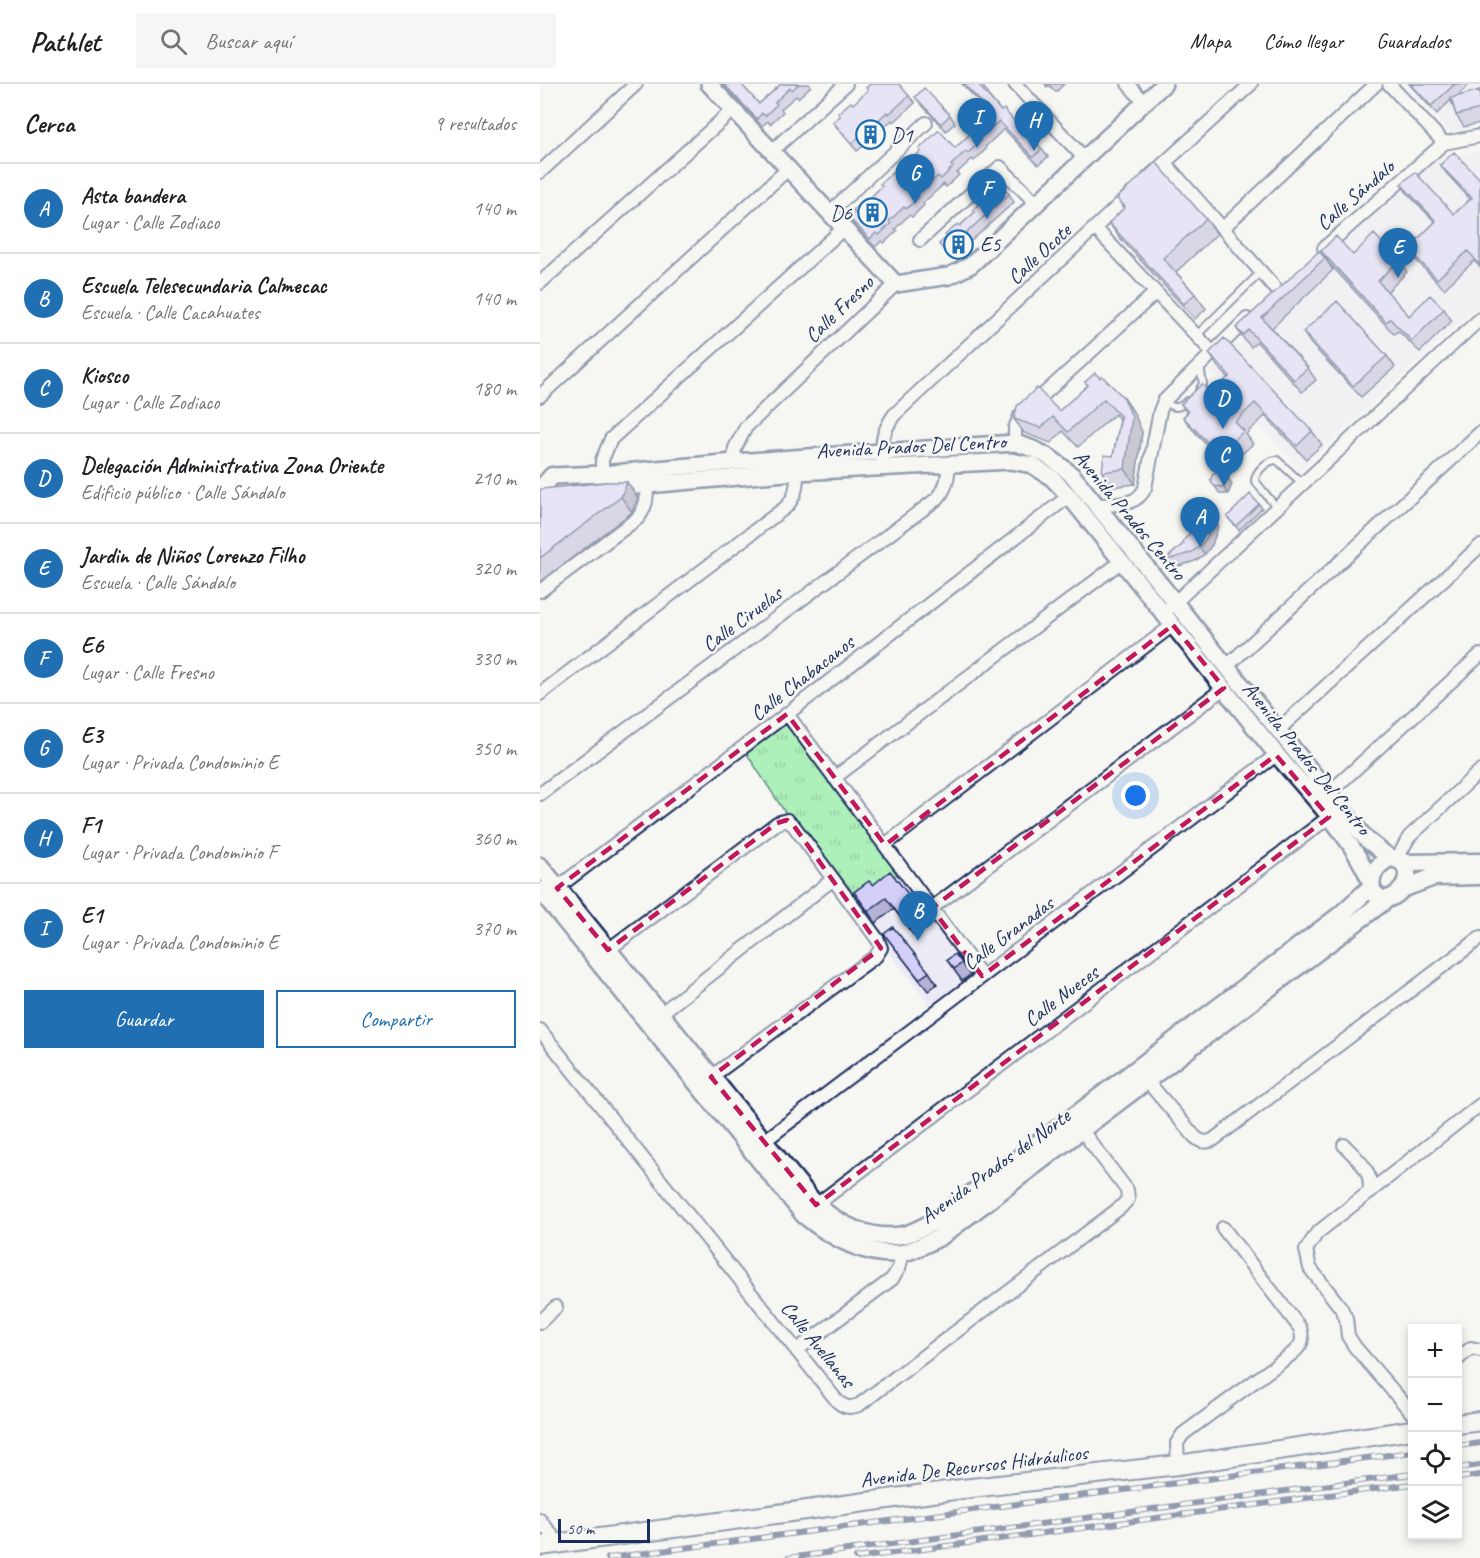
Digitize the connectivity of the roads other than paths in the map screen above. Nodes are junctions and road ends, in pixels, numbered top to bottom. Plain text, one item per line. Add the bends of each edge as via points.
1 (636, 84) edge
2 (709, 84) edge
3 (846, 84) edge
4 (1015, 84) edge
5 (1128, 84) edge
6 (1164, 84) edge
7 (1251, 84) edge
8 (1376, 84) edge
9 (1391, 85) edge
10 (1144, 102) junction
11 (733, 110) junction
12 (926, 123) dead end
13 (1480, 135) edge
14 (1444, 143) junction
15 (772, 151) junction
16 (1085, 159) junction
17 (1165, 163) junction
18 (788, 169) junction
19 (540, 172) edge
20 (1037, 204) junction
21 (829, 213) junction
22 (844, 228) junction
23 (1095, 228) junction
24 (1223, 228) junction
25 (920, 240) dead end
26 (1312, 259) edge
27 (1261, 272) junction
28 (540, 283) edge
29 (896, 284) junction
30 (1278, 290) edge
31 (1155, 292) junction
32 (1253, 314) edge
33 (1480, 319) edge
34 (1197, 336) junction
35 (1213, 352) junction
36 (1200, 365) junction
37 (540, 396) edge
38 (1164, 401) junction
39 (1480, 433) edge
40 (1015, 443) junction
41 (883, 460) junction
42 (734, 462) junction
43 (949, 463) junction
44 (797, 472) junction
45 (602, 474) junction
46 (546, 476) edge
47 (1303, 484) junction
48 (647, 486) junction
49 (540, 491) edge
50 (1069, 496) junction
51 (1096, 505) junction
52 (1277, 508) junction
53 (1480, 546) edge
54 (1122, 561) junction
55 (540, 591) edge
56 (1170, 614) junction
57 (1480, 655) edge
58 (1227, 666) junction
59 (1224, 688) junction
60 (540, 694) edge
61 (787, 714) junction
62 (1278, 730) junction
63 (1276, 755) junction
64 (1480, 771) edge
65 (834, 778) junction
66 (1329, 793) junction
67 (540, 794) edge
68 (1329, 818) junction
69 (885, 845) junction
70 (1397, 860) junction
71 (1480, 862) edge
72 (540, 866) edge
73 (1480, 876) edge
74 (832, 880) junction
75 (1371, 885) junction
76 (548, 889) edge
77 (1402, 889) junction
78 (1387, 899) junction
79 (932, 908) junction
80 (1480, 938) edge
81 (608, 950) junction
82 (982, 976) junction
83 (628, 987) junction
84 (660, 1014) junction
85 (540, 1030) edge
86 (711, 1077) junction
87 (1147, 1081) junction
88 (1111, 1098) junction
89 (1480, 1105) edge
90 (1082, 1131) junction
91 (763, 1142) junction
92 (1344, 1145) dead end
93 (1370, 1193) junction
94 (816, 1205) junction
95 (1223, 1228) dead end
96 (937, 1230) junction
97 (903, 1253) junction
98 (556, 1307) dead end
99 (540, 1322) edge
100 (1477, 1346) edge
101 (797, 1350) junction
102 (1462, 1356) edge
103 (1408, 1403) edge
104 (1480, 1421) edge
105 (1462, 1423) edge
106 (1408, 1431) edge
107 (1179, 1465) junction
108 (540, 1520) edge
109 (558, 1544) junction
110 (540, 1546) edge

1 - 19 street
2 - 11 street
3 - 15 street
4 - 16 street
5 - 10 street
6 - 10 street, Calle Fresno
7 - 17 street, Calle Ocote
8 - 24 street
9 - 14 street
10 - 16 street, Calle Fresno
11 - 15 street
11 - 28 street
12 - 21 street
13 - 14 street, Calle Sándalo
14 - 26 street, Calle Sándalo
15 - 18 street
16 - 20 street, Calle Fresno
17 - 23 street, Calle Ocote
17 - 24 street
18 - 21 street
18 - 37 street
20 - 25 street via 1000,167
20 - 29 street, Calle Fresno via 970,266 949,276
21 - 22 street
22 - 29 street
22 - 45 street via 611,439 602,460
23 - 31 street
23 - 41 street, Calle Ocote via 894,415 882,437
24 - 27 street
27 - 30 street
27 - 34 lane
29 - 42 street, Calle Fresno via 746,427 735,448
31 - 34 street
31 - 40 street via 1020,416
32 - 35 street
33 - 47 street
34 - 35 street
35 - 36 street
36 - 38 street
36 - 38 lane via 1200,389 1179,408
38 - 51 street via 1142,495 1129,503
39 - 58 street
40 - 41 street, Avenida Prados Centro
40 - 51 street, Avenida Prados Centro via 1057,461
41 - 42 street, Avenida Prados Centro
41 - 43 street, Avenida Prados Del Centro
41 - 44 street, Avenida Prados Del Centro
42 - 45 street, Avenida Prados Centro
43 - 50 street, Avenida Prados Del Centro via 1011,461 1032,465
43 - 67 street, Calle Ciruelas via 945,489 938,498
44 - 48 street, Avenida Prados Del Centro
44 - 60 street via 794,499 786,507
45 - 46 street, Avenida Prados Centro
46 - 49 main road
47 - 52 street
47 - 52 lane via 1277,460 1257,473 1257,486
48 - 49 street, Avenida Prados Del Centro
48 - 55 street via 645,510 638,518
50 - 54 street, Avenida Prados Del Centro
50 - 61 street, Calle Chabacanos
51 - 56 street, Avenida Prados Centro
52 - 56 street
53 - 62 street
54 - 56 street, Avenida Prados Del Centro
54 - 65 street
56 - 58 street, Avenida Prados Centro
56 - 59 street, Avenida Prados Del Centro
56 - 69 street
57 - 66 street
58 - 62 street, Avenida Prados Centro
59 - 63 street, Avenida Prados Del Centro
59 - 79 street
61 - 65 street
61 - 76 street, Calle Chabacanos
62 - 66 street, Avenida Prados Centro
63 - 68 street, Avenida Prados Del Centro
63 - 82 street, Calle Granadas
64 - 70 street via 1409,837
65 - 69 street
66 - 70 street, Avenida Prados Centro via 1366,839
68 - 75 street, Avenida Prados Del Centro via 1358,855
68 - 94 street, Calle Nueces
69 - 79 street
70 - 71 main road
70 - 75 main road via 1379,866
70 - 77 main road via 1407,876
72 - 76 main road, Avenida Prados del Norte
73 - 77 main road via 1434,877
74 - 81 street via 794,826 787,820 777,823
74 - 84 street
74 - 86 street via 878,940 876,956
75 - 78 main road via 1377,896
75 - 88 main road, Avenida Prados del Norte via 1339,916
76 - 81 main road, Avenida Prados del Norte
76 - 83 main road, Avenida Prados del Norte
77 - 78 main road
78 - 87 main road, Avenida Prados del Norte
79 - 82 street
80 - 87 street via 1213,1140 1200,1141 1195,1137
81 - 83 main road, Avenida Prados del Norte
82 - 91 street, Calle Granadas
83 - 84 main road, Avenida Prados del Norte
83 - 97 main road, Avenida Prados del Norte via 804,1215 824,1232 852,1245 876,1252
84 - 86 main road, Avenida Prados del Norte
85 - 101 street, Calle Avellanas
86 - 91 main road, Avenida Prados del Norte
87 - 88 main road, Avenida Prados del Norte
88 - 90 main road, Avenida Prados del Norte
88 - 96 main road, Avenida Prados del Norte
89 - 93 street
90 - 96 main road, Avenida Prados del Norte
90 - 101 street, Calle Avellanas via 1127,1190 1128,1199 1121,1207 859,1405 852,1408 838,1402
91 - 94 main road, Avenida Prados del Norte
92 - 93 street via 1372,1181
93 - 103 street via 1317,1233 1306,1250 1310,1268 1341,1308 1355,1347
94 - 96 main road, Avenida Prados del Norte via 832,1219 857,1231 904,1235
95 - 107 street via 1303,1337 1293,1353 1183,1434 1177,1443
96 - 97 main road, Avenida Prados del Norte
97 - 101 street via 892,1279
98 - 99 street
100 - 102 street
104 - 105 main road
106 - 107 main road, Avenida De Recursos Hidráulicos
107 - 109 main road, Avenida De Recursos Hidráulicos via 950,1491
108 - 109 street
109 - 110 main road, Avenida De Recursos Hidráulicos

